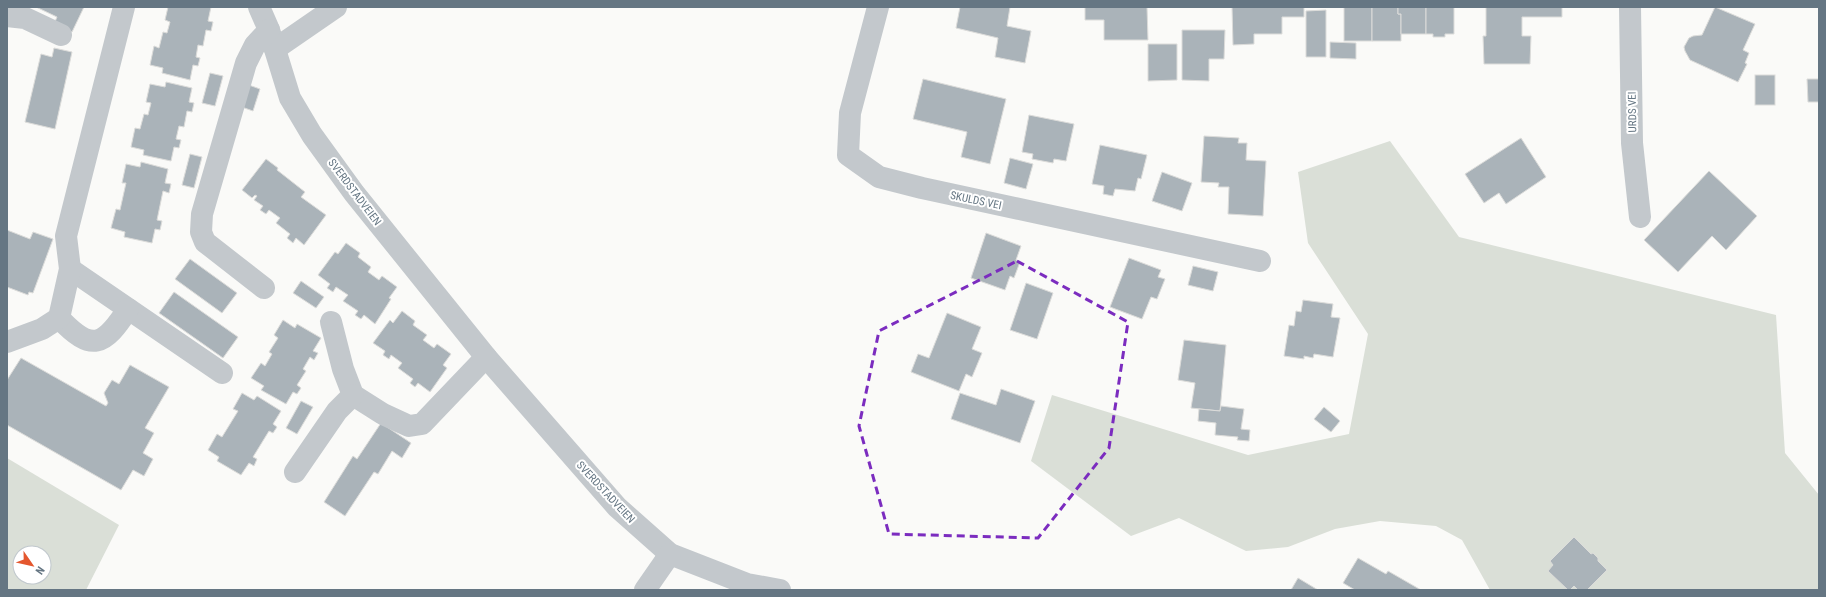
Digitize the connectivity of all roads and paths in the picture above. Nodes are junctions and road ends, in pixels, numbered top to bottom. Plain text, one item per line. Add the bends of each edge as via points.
1 (124, 7) edge
2 (259, 7) edge
3 (336, 7) edge
4 (878, 7) edge
5 (1630, 7) edge
6 (7, 16) edge
7 (61, 34) dead end
8 (272, 40) junction
9 (1640, 217) dead end
10 (1260, 261) dead end
11 (70, 269) junction
12 (264, 288) dead end
13 (128, 309) junction
14 (59, 318) junction
15 (331, 322) dead end
16 (7, 342) edge
17 (486, 357) junction
18 (222, 373) dead end
19 (353, 395) junction
20 (295, 472) dead end
21 (670, 554) junction
22 (645, 590) edge
23 (780, 590) edge

1 - 11 street via 66,236
2 - 8 street, SVERDSTADVEIEN
3 - 8 street
4 - 10 street, SKULDS VEI via 850,113 848,155 879,176 922,188
5 - 9 street, URDS VEI via 1632,143
6 - 7 street via 25,18
8 - 12 street via 255,45 246,63 202,214 201,232 205,242
8 - 17 street, SVERDSTADVEIEN via 290,98 312,135 354,194
11 - 13 street
11 - 14 street
13 - 14 street via 109,336 98,341 86,340 73,333
13 - 18 street
14 - 16 street via 42,329
15 - 19 street via 343,369
17 - 19 street via 422,424 409,426 383,414
17 - 21 street, SVERDSTADVEIEN via 617,507
19 - 20 street via 337,411
21 - 22 street
21 - 23 street, SVERDSTADVEIEN via 747,584

